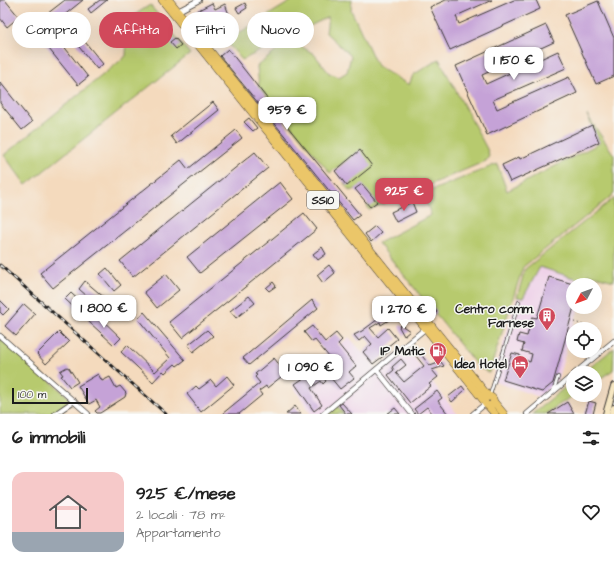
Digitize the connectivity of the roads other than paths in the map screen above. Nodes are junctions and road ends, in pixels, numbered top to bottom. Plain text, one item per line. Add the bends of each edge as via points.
1 (162, 0) edge
2 (169, 0) edge
3 (199, 0) edge
4 (178, 11) junction
5 (519, 302) dead end
6 (426, 328) junction
7 (0, 336) edge
8 (613, 343) edge
9 (591, 360) joint
10 (584, 366) edge
11 (377, 370) junction
12 (558, 376) dead end
13 (566, 381) edge
14 (614, 386) edge
15 (553, 392) junction
16 (74, 402) junction
17 (488, 402) junction
18 (614, 408) edge
19 (55, 414) edge
20 (88, 414) edge
21 (323, 414) edge
22 (412, 414) edge
23 (473, 414) edge
24 (495, 414) edge
25 (504, 414) edge
26 (527, 414) edge
27 (606, 414) edge
28 (612, 414) edge

1 - 6 main road, SS10
2 - 4 main road, SS10
3 - 4 street
4 - 17 main road, SS10
5 - 17 lane
6 - 11 street
6 - 17 main road, SS10
7 - 16 street
8 - 9 street
9 - 10 street
11 - 21 street
11 - 22 street
12 - 15 lane
13 - 15 street
14 - 27 main road
15 - 26 street
16 - 19 street
16 - 20 street
17 - 23 street
17 - 24 main road, SS10
17 - 25 main road, SS10
18 - 28 main road

